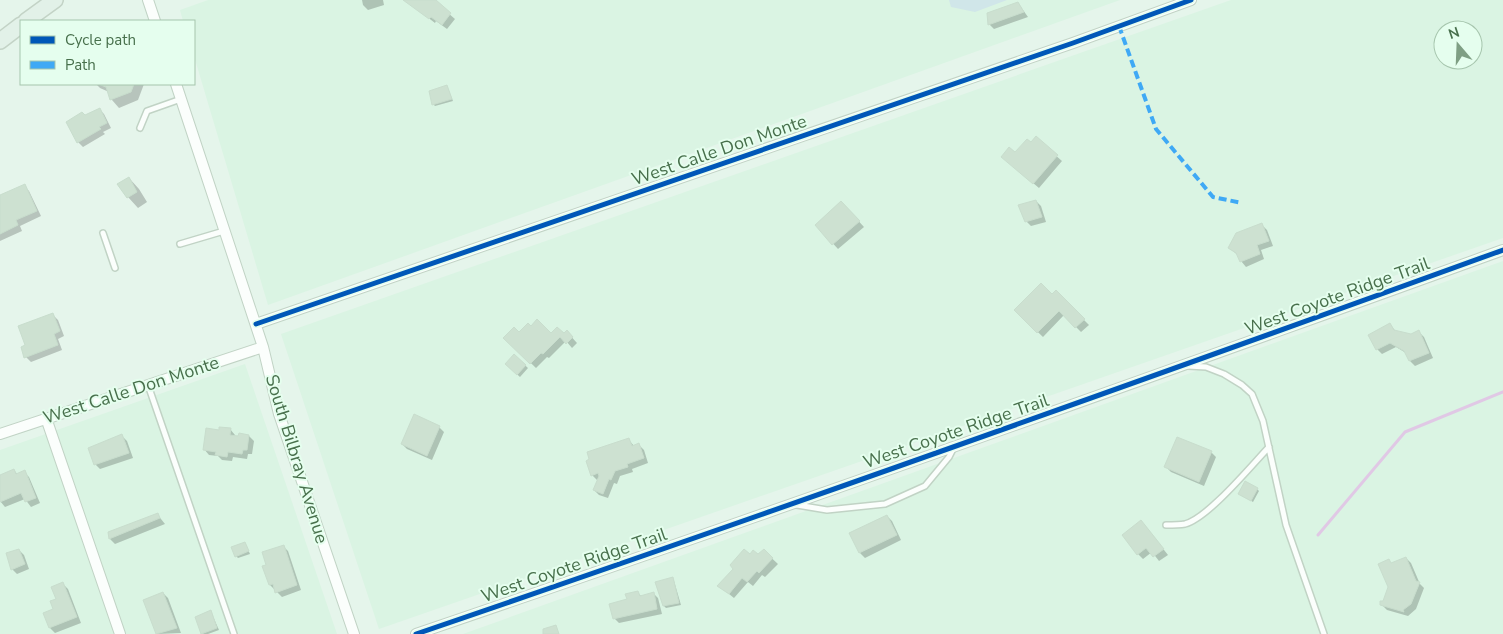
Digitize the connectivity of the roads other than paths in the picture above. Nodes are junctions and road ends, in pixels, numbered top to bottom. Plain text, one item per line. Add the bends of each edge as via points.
1 (55, 0) edge
2 (1191, 0) edge
3 (151, 1) edge
4 (27, 20) edge
5 (156, 20) edge
6 (20, 26) edge
7 (0, 41) edge
8 (176, 85) edge
9 (181, 99) junction
10 (140, 128) dead end
11 (225, 231) junction
12 (103, 233) dead end
13 (180, 244) dead end
14 (1503, 250) edge
15 (115, 268) dead end
16 (256, 324) junction
17 (263, 347) junction
18 (1182, 366) junction
19 (148, 385) junction
20 (46, 418) junction
21 (0, 434) edge
22 (955, 446) junction
23 (1268, 447) junction
24 (792, 504) junction
25 (1166, 525) dead end
26 (120, 634) edge
27 (234, 634) edge
28 (354, 634) edge
29 (416, 634) edge
30 (1324, 634) edge

1 - 4 main road
2 - 16 street, West Calle Don Monte
3 - 5 street
6 - 7 main road
8 - 9 street, South Bilbray Avenue
9 - 10 lane via 147,112
9 - 11 street, South Bilbray Avenue
11 - 13 lane
11 - 16 street, South Bilbray Avenue
12 - 15 lane
14 - 18 street, West Coyote Ridge Trail
16 - 17 street, South Bilbray Avenue
17 - 19 street, West Calle Don Monte
17 - 28 street, South Bilbray Avenue via 279,414
18 - 22 street, West Coyote Ridge Trail
18 - 23 lane via 1206,368 1224,374 1252,394
19 - 20 street, West Calle Don Monte
19 - 27 lane
20 - 21 street, West Calle Don Monte
20 - 26 street
22 - 24 street, West Coyote Ridge Trail
22 - 24 lane via 925,486 885,504 827,510
23 - 25 lane via 1200,516 1186,524
23 - 30 lane via 1286,525
24 - 29 street, West Coyote Ridge Trail

